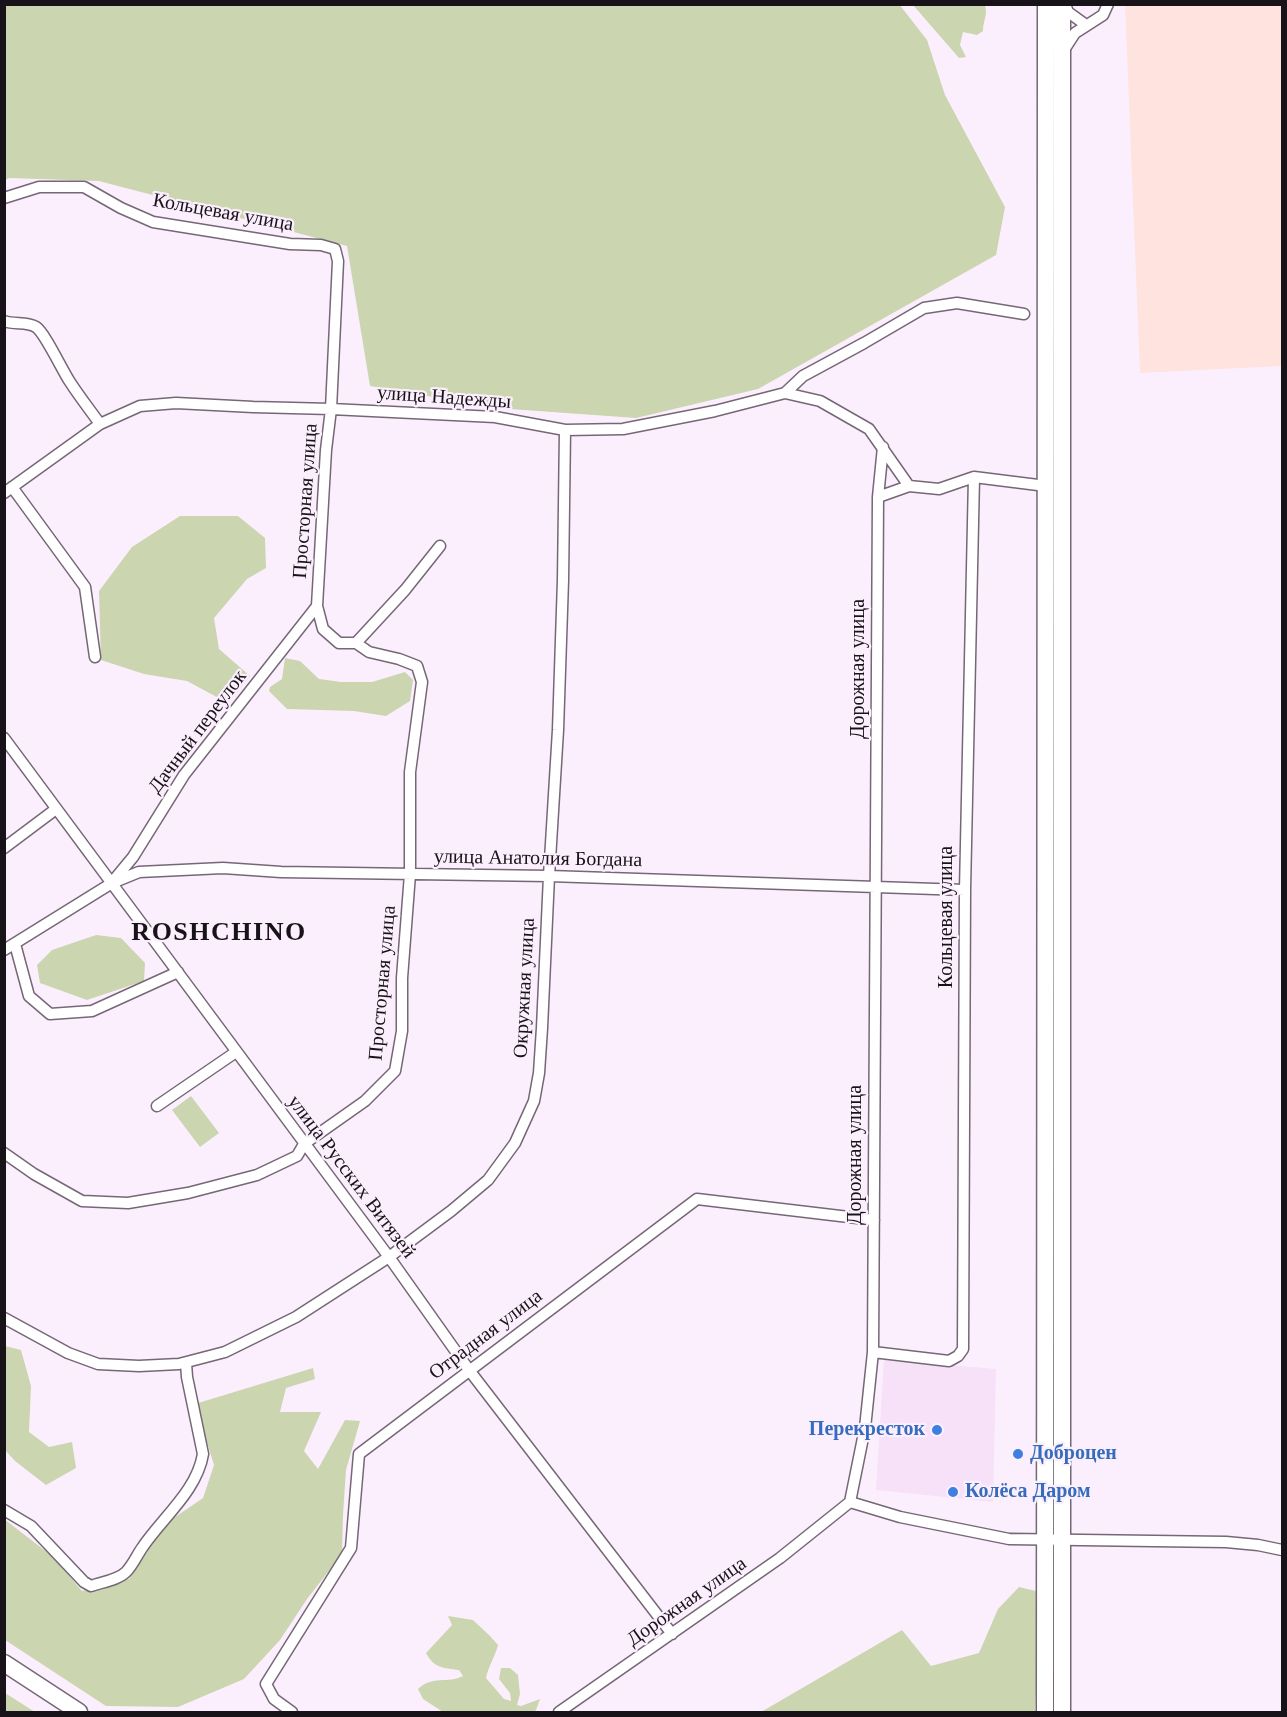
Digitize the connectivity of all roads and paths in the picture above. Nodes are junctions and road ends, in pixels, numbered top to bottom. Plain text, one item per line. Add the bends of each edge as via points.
1 (1046, 4) edge
2 (1064, 4) edge
3 (1108, 4) edge
4 (1086, 25) junction
5 (1062, 54) junction
6 (4, 198) edge
7 (335, 249) joint
8 (1024, 314) dead end
9 (4, 321) edge
10 (785, 393) junction
11 (331, 409) junction
12 (100, 424) junction
13 (565, 430) junction
14 (883, 447) junction
15 (974, 477) junction
16 (909, 486) junction
17 (1046, 486) junction
18 (8, 490) edge
19 (878, 496) junction
20 (440, 546) dead end
21 (317, 606) junction
22 (357, 643) junction
23 (95, 657) dead end
24 (4, 738) edge
25 (56, 808) junction
26 (4, 848) edge
27 (410, 874) junction
28 (549, 876) junction
29 (112, 883) junction
30 (876, 886) junction
31 (965, 890) junction
32 (15, 944) junction
33 (4, 950) edge
34 (178, 972) junction
35 (236, 1052) junction
36 (158, 1106) dead end
37 (304, 1144) junction
38 (6, 1158) edge
39 (874, 1220) junction
40 (389, 1257) junction
41 (4, 1318) edge
42 (873, 1353) junction
43 (186, 1363) junction
44 (469, 1370) junction
45 (850, 1502) junction
46 (4, 1510) edge
47 (1045, 1540) junction
48 (1062, 1540) junction
49 (1282, 1550) edge
50 (672, 1634) junction
51 (4, 1663) edge
52 (79, 1713) edge
53 (292, 1713) edge
54 (559, 1713) edge
55 (1045, 1713) edge
56 (1062, 1713) edge

1 - 17 highway
2 - 4 street via 1068,12
2 - 5 highway
3 - 4 street via 1103,15
4 - 5 street via 1075,33
5 - 48 highway
6 - 7 street, Кольцевая улица via 39,187 84,187 153,222
7 - 11 street, Просторная улица via 338,261
8 - 10 street, улица Надежды via 957,303 924,308 803,376
9 - 12 street via 27,323 43,333 69,381
10 - 13 street, улица Надежды via 623,429
10 - 14 street, улица Надежды via 820,401 869,429
11 - 12 street, улица Надежды via 176,403 141,406
11 - 13 street, улица Надежды via 495,417
11 - 21 street, Просторная улица
12 - 18 street, улица Надежды
13 - 28 street, Окружная улица via 563,580
14 - 16 street, улица Надежды
14 - 19 street, Дорожная улица
15 - 16 street via 939,489
15 - 17 street
15 - 31 street, Кольцевая улица
16 - 19 street
17 - 47 highway
18 - 23 street via 85,587
19 - 30 street, Дорожная улица
20 - 22 street
21 - 22 street, Просторная улица via 323,629 339,643
21 - 29 street, Дачный переулок via 183,775 133,857
22 - 27 street, Просторная улица via 369,652 417,666 422,682 410,772
24 - 25 street, улица Русских Витязей
25 - 26 street
25 - 29 street, улица Русских Витязей
27 - 28 street, улица Анатолия Богдана
27 - 29 street, улица Анатолия Богдана via 223,868 138,872
27 - 37 street, Просторная улица via 402,1031 395,1071 365,1101
28 - 30 street, улица Анатолия Богдана
28 - 40 street, Окружная улица via 542,1028 534,1101 515,1143 488,1180
29 - 32 street
29 - 34 street, улица Русских Витязей
30 - 31 street, улица Анатолия Богдана
30 - 39 street, Дорожная улица
31 - 42 street, Кольцевая улица via 963,1349 950,1361
32 - 33 street
32 - 34 street via 29,996 50,1014 92,1011
34 - 35 street, улица Русских Витязей
35 - 36 street
35 - 37 street, улица Русских Витязей
37 - 38 street, Просторная улица via 297,1156 257,1175 128,1203 82,1201
37 - 40 street, улица Русских Витязей
39 - 42 street, Дорожная улица
39 - 44 street, Отрадная улица via 697,1199
40 - 43 street, Окружная улица via 296,1317 225,1352
40 - 44 street, улица Русских Витязей
41 - 43 street, Окружная улица via 68,1353 98,1364
42 - 45 street, Дорожная улица via 865,1428
43 - 46 street via 201,1464 126,1572 91,1586 31,1526
44 - 50 street, улица Русских Витязей
44 - 53 street, Отрадная улица via 359,1454 351,1548 266,1684 274,1699
45 - 47 street via 973,1533
45 - 50 street, Дорожная улица via 780,1558
47 - 48 street
47 - 55 highway
48 - 49 street via 1226,1542
48 - 56 highway
50 - 54 street, Дорожная улица
51 - 52 highway

